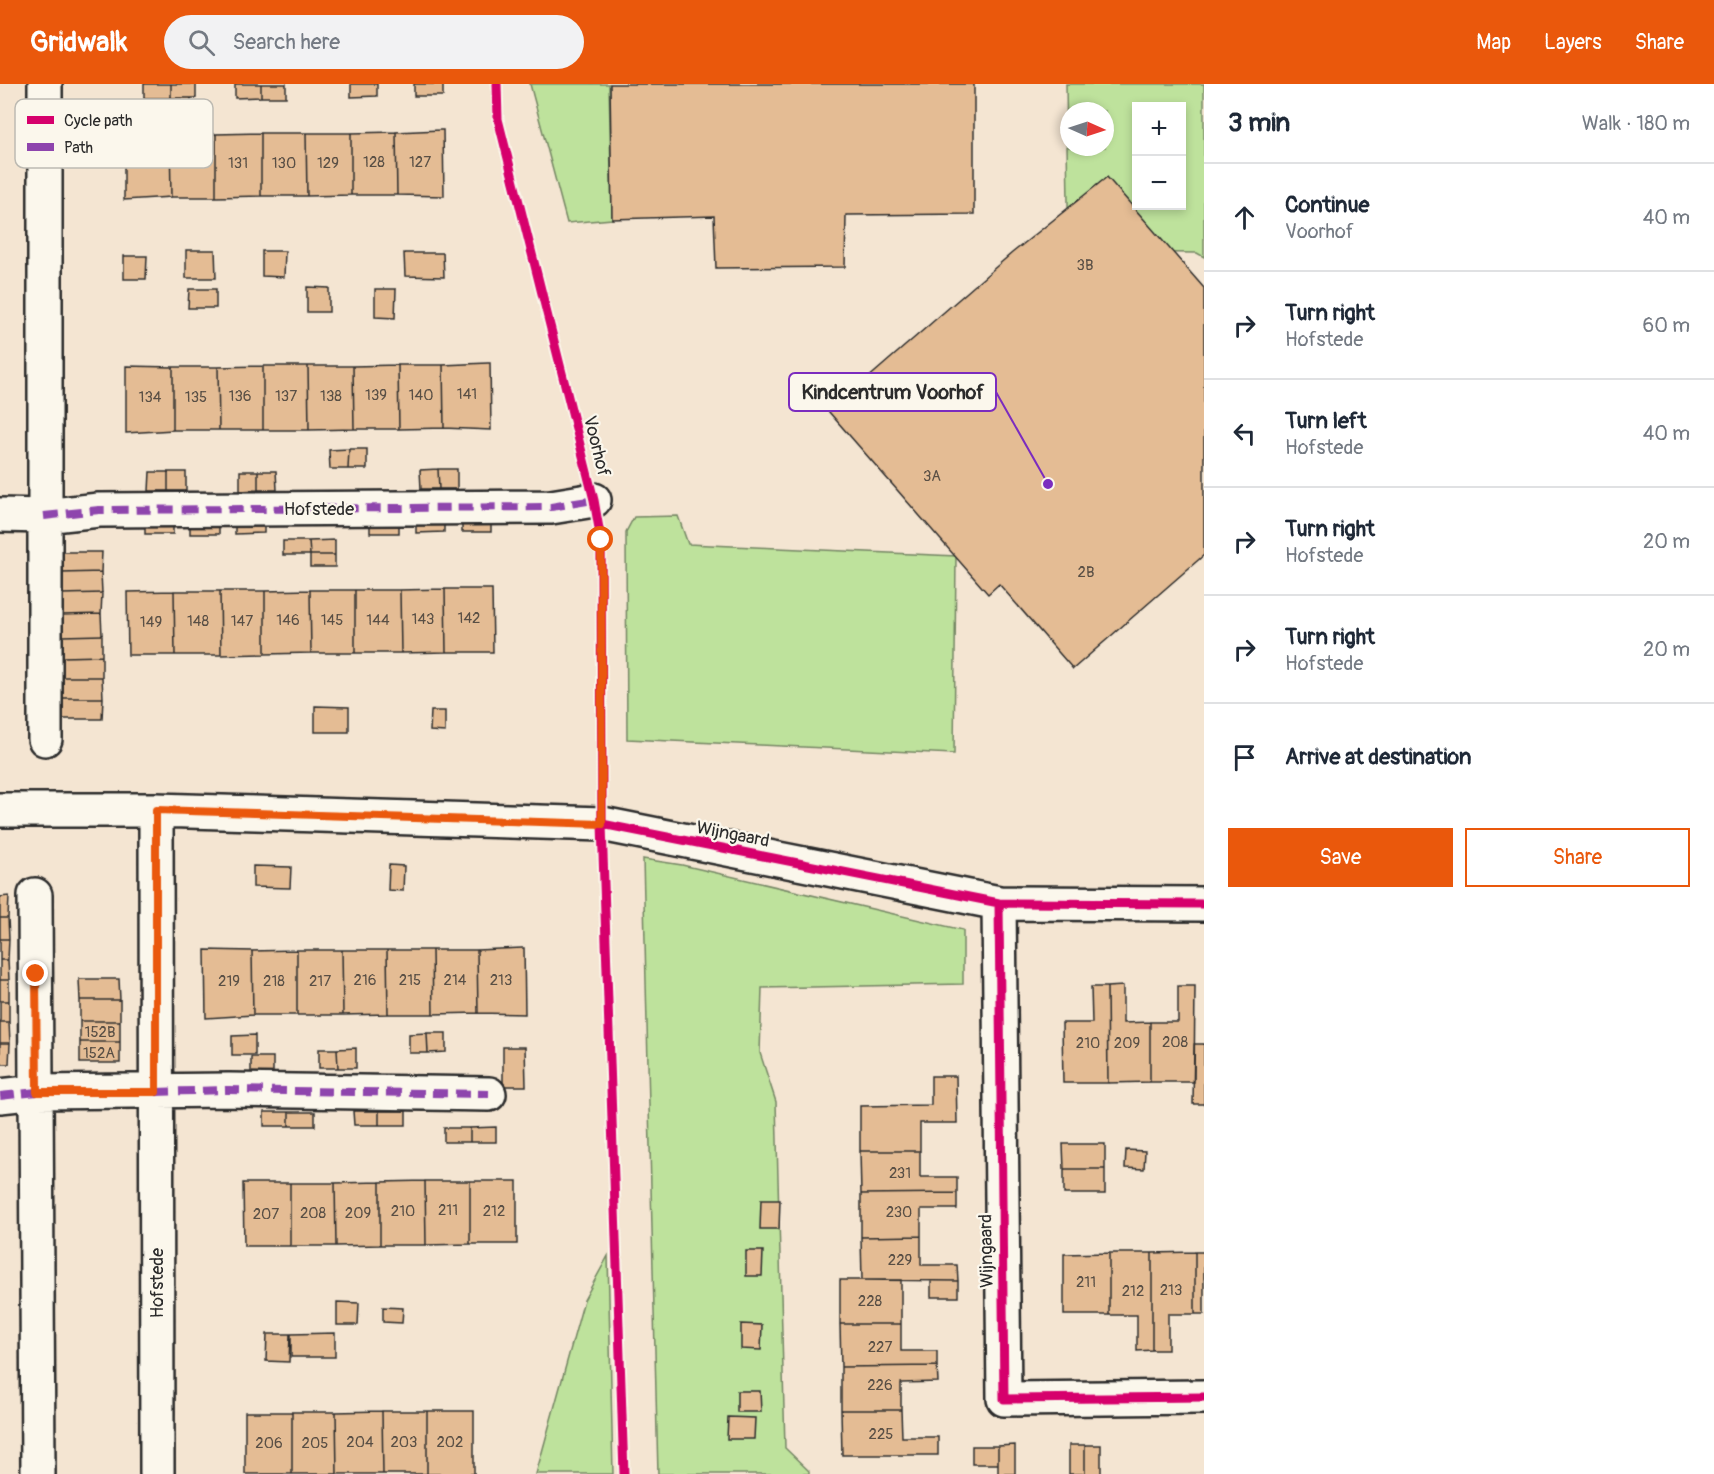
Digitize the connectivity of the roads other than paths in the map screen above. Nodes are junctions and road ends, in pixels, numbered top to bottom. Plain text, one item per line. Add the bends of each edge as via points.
1 (45, 84) edge
2 (45, 99) edge
3 (45, 168) edge
4 (594, 501) dead end
5 (0, 515) edge
6 (44, 516) junction
7 (45, 739) dead end
8 (0, 810) edge
9 (156, 810) junction
10 (35, 895) dead end
11 (999, 903) junction
12 (1204, 903) edge
13 (37, 1092) junction
14 (156, 1092) junction
15 (489, 1094) dead end
16 (0, 1096) edge
17 (1204, 1397) edge
18 (38, 1474) edge
19 (157, 1474) edge

1 - 2 street
3 - 6 street
4 - 6 street, Hofstede via 551,507 99,510
5 - 6 street, Hofstede
6 - 7 street
8 - 9 street
9 - 11 street, Wijngaard via 602,824
9 - 14 street, Hofstede
10 - 13 street
11 - 12 street, Wijngaard
11 - 17 street, Wijngaard via 1005,1399
13 - 14 street
13 - 16 street
13 - 18 street
14 - 15 street
14 - 19 street, Hofstede

